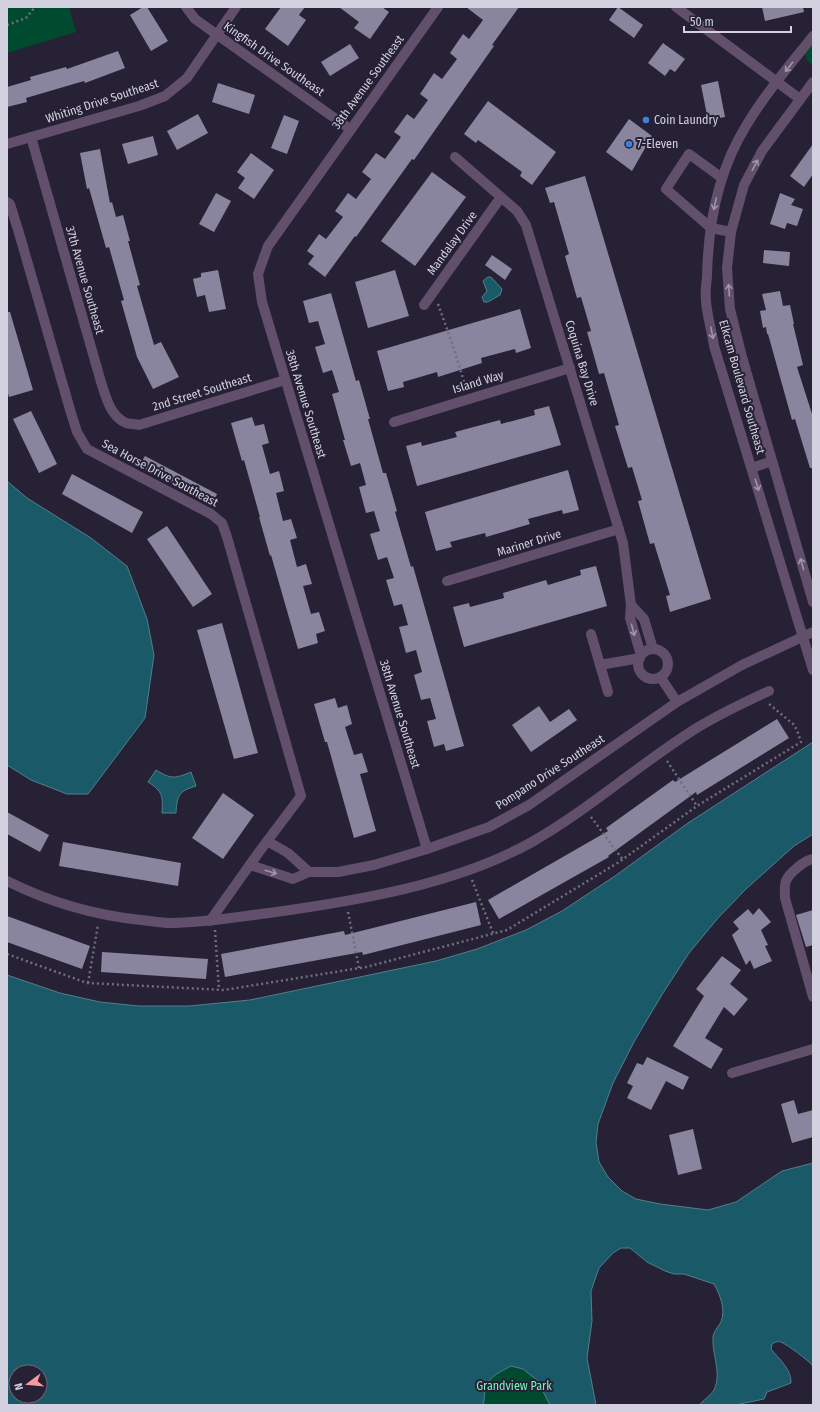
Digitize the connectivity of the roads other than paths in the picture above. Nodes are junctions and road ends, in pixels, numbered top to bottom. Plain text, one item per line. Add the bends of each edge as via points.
1 (186, 7) edge
2 (236, 7) edge
3 (438, 7) edge
4 (676, 7) edge
5 (216, 34) junction
6 (813, 36) edge
7 (813, 82) edge
8 (777, 83) junction
9 (800, 100) junction
10 (350, 129) junction
11 (31, 137) junction
12 (7, 144) edge
13 (455, 157) dead end
14 (722, 178) junction
15 (501, 197) junction
16 (7, 202) edge
17 (711, 228) junction
18 (731, 232) junction
19 (424, 305) dead end
20 (570, 368) junction
21 (285, 380) junction
22 (394, 422) dead end
23 (126, 423) joint
24 (772, 461) junction
25 (752, 468) junction
26 (619, 529) junction
27 (447, 582) dead end
28 (813, 602) edge
29 (631, 605) junction
30 (813, 632) edge
31 (591, 634) dead end
32 (803, 637) junction
33 (653, 649) junction
34 (640, 656) junction
35 (600, 664) junction
36 (813, 670) edge
37 (661, 678) junction
38 (769, 691) dead end
39 (608, 692) dead end
40 (678, 702) junction
41 (267, 841) junction
42 (427, 849) junction
43 (813, 859) edge
44 (250, 865) junction
45 (309, 872) junction
46 (7, 881) edge
47 (212, 921) junction
48 (813, 997) edge
49 (813, 1049) edge
50 (732, 1073) dead end

1 - 5 street, Kingfish Drive Southeast via 195,19
2 - 5 street, Whiting Drive Southeast
3 - 10 street, 38th Avenue Southeast
4 - 8 street
5 - 10 street, Kingfish Drive Southeast
5 - 11 street, Whiting Drive Southeast via 187,78 165,96
6 -> 8 street, Elkcam Boulevard Southeast
7 - 9 street, Elkcam Boulevard Southeast
8 - 9 street
8 - 14 street, Elkcam Boulevard Southeast via 745,127
18 -> 9 street, Elkcam Boulevard Southeast via 744,186 762,151
10 - 21 street, 38th Avenue Southeast via 268,246 258,274 262,302
11 - 12 street, Whiting Drive Southeast
11 - 23 street, 37th Avenue Southeast via 107,400 117,416
13 - 15 street, Coquina Bay Drive
14 -> 17 street, Elkcam Boulevard Southeast
14 - 17 street via 689,154 666,189
15 - 19 street, Mandalay Drive
15 - 20 street, Coquina Bay Drive via 517,211 526,225
16 - 41 street, Sea Horse Drive Southeast via 10,204 19,233 77,432 87,449 210,514 222,524 301,796
17 - 18 street
17 -> 25 street, Elkcam Boulevard Southeast via 707,253 706,301 714,346
24 -> 18 street, Elkcam Boulevard Southeast via 730,309 727,268
20 - 22 street, Island Way
20 - 26 street, Coquina Bay Drive
21 - 23 street, 2nd Street Southeast via 139,425
21 - 42 street, 38th Avenue Southeast
24 - 25 street
28 -> 24 street, Elkcam Boulevard Southeast
25 -> 32 street, Elkcam Boulevard Southeast
26 - 27 street, Mariner Drive
26 - 29 street, Coquina Bay Drive
29 - 33 street via 644,619
29 -> 34 street, Coquina Bay Drive via 630,618
30 - 32 street, Pompano Drive Southeast
31 - 35 street
32 - 36 street, Elkcam Boulevard Southeast
32 - 40 street, Pompano Drive Southeast via 742,665
33 - 34 street
33 - 37 street via 662,652 668,663 667,671
34 - 35 street
34 - 37 street, Coquina Bay Drive via 638,668 644,676 652,680
35 - 39 street
37 - 40 street
38 - 47 street via 723,712 692,730 532,842 490,862 408,888 346,901
40 - 42 street, Pompano Drive Southeast via 529,804 489,827
41 - 44 street, Sea Horse Drive Southeast
41 - 45 street via 288,853
42 - 45 street, Pompano Drive Southeast via 374,866 338,872
43 - 48 street via 803,863 786,881 785,898
44 -> 45 street, Pompano Drive Southeast via 293,879
44 - 47 street
46 - 47 street via 30,892 100,914 169,924
49 - 50 street

